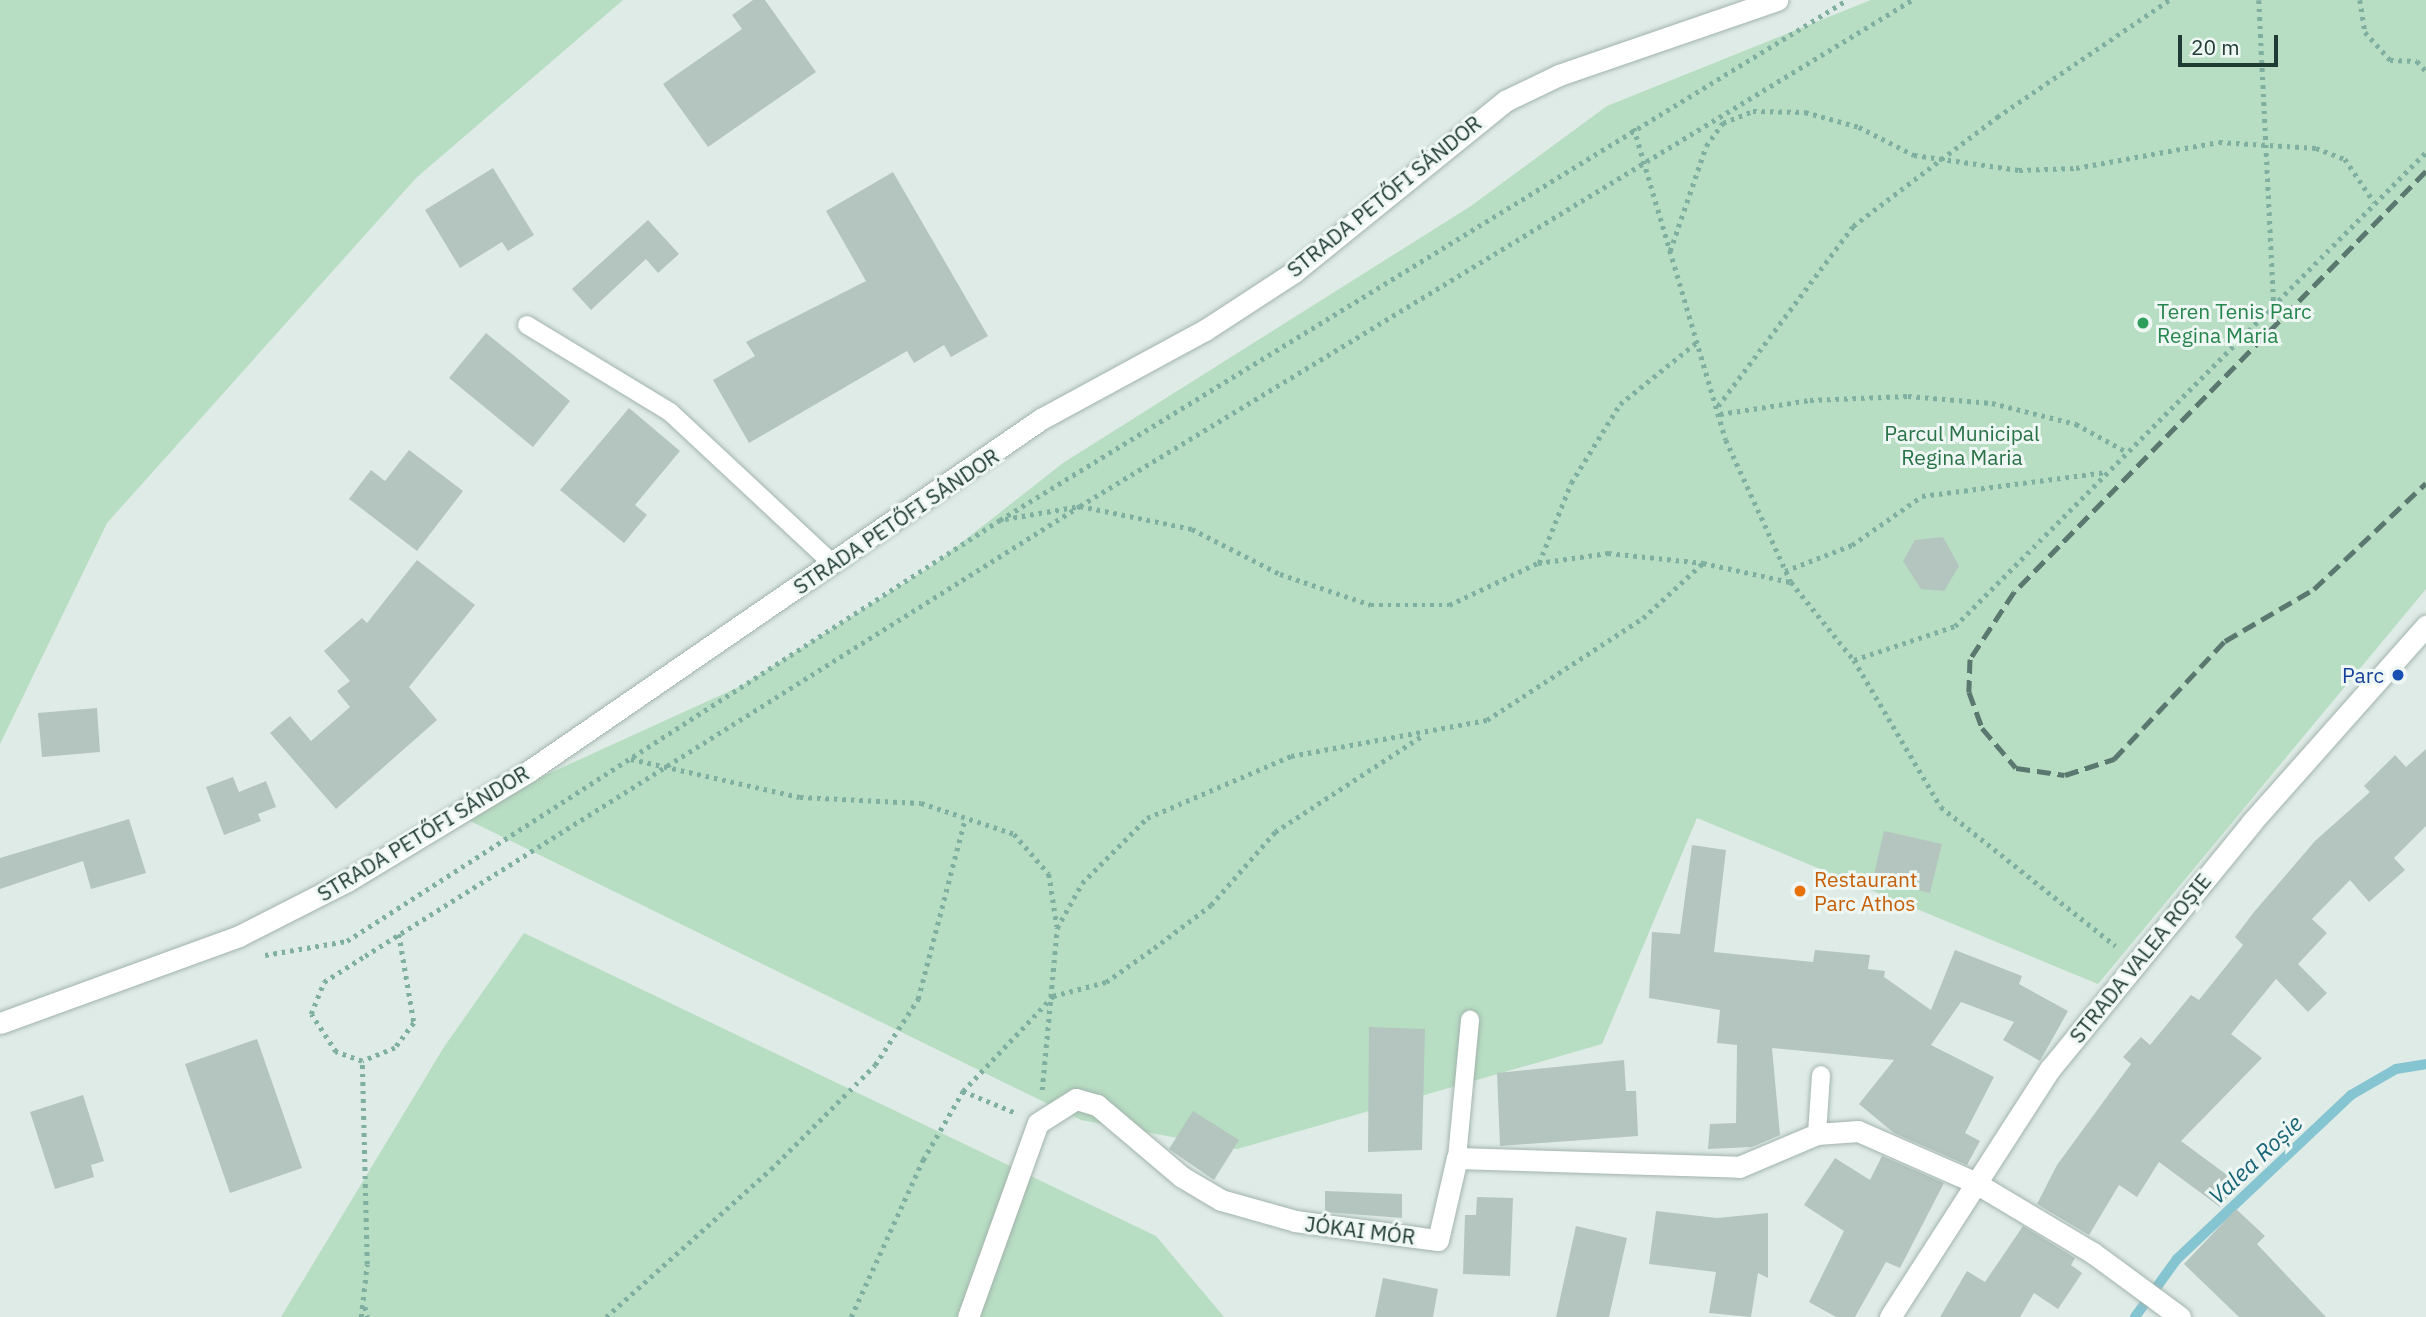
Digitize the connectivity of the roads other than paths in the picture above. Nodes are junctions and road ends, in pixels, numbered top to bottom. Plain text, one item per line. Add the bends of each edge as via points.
1 (1777, 0) edge
2 (527, 325) dead end
3 (833, 564) junction
4 (2426, 626) edge
5 (1470, 1020) dead end
6 (0, 1023) edge
7 (1821, 1075) dead end
8 (1817, 1134) junction
9 (1457, 1158) junction
10 (1974, 1182) junction
11 (2175, 1313) edge
12 (968, 1317) edge
13 (1890, 1317) edge

1 - 3 street, STRADA PETŐFI SÁNDOR via 1559,75 1505,101 1294,272 1205,330 1041,419
2 - 3 lane via 670,412
3 - 6 street, STRADA PETŐFI SÁNDOR via 529,771 348,881 239,936
4 - 10 street, STRADA VALEA ROȘIE via 2133,965 2050,1069
5 - 9 lane
7 - 8 lane
8 - 9 street via 1739,1167
8 - 10 street via 1858,1131
9 - 12 street, JÓKAI MÓR via 1438,1240 1295,1221 1221,1200 1089,1101 1058,1105 1038,1123
10 - 11 street
10 - 13 street, STRADA VALEA ROȘIE

